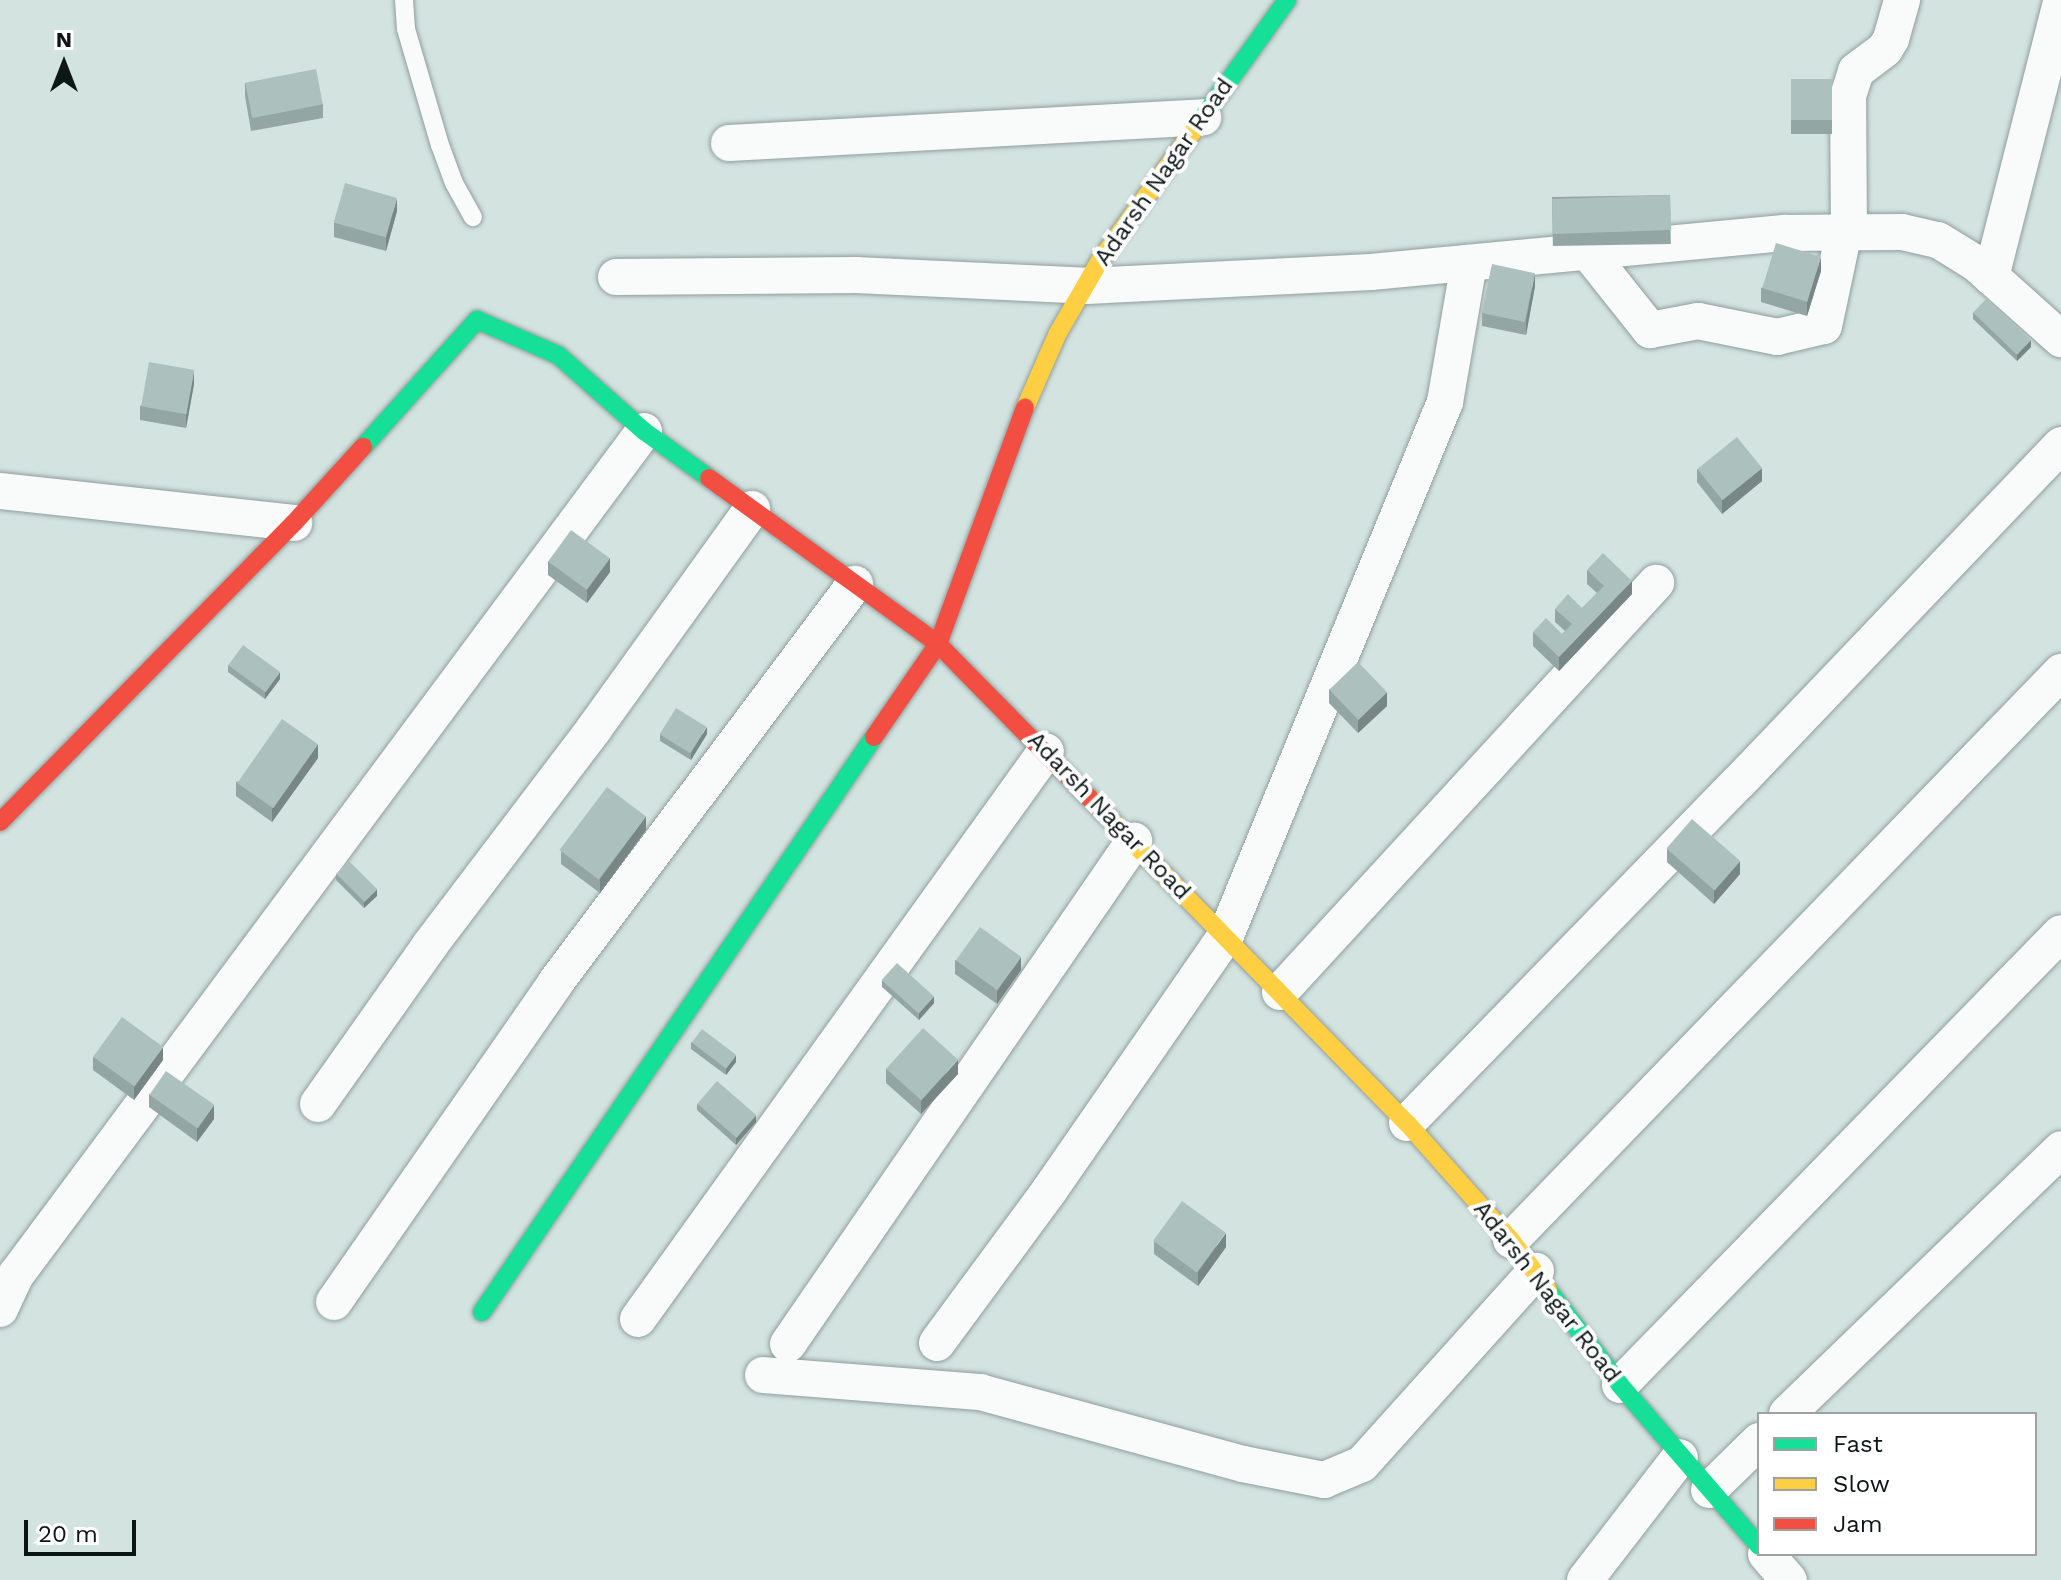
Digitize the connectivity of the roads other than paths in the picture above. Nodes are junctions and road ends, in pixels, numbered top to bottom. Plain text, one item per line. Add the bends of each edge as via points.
1 (404, 0) edge
2 (1287, 0) edge
3 (1902, 0) edge
4 (2061, 3) edge
5 (1203, 117) junction
6 (729, 143) dead end
7 (473, 217) dead end
8 (1847, 232) junction
9 (1588, 252) junction
10 (1469, 263) junction
11 (616, 277) dead end
12 (1991, 277) junction
13 (1086, 286) junction
14 (2061, 339) edge
15 (644, 431) junction
16 (2061, 445) edge
17 (0, 491) edge
18 (752, 509) junction
19 (294, 523) junction
20 (1656, 583) dead end
21 (855, 584) junction
22 (938, 644) junction
23 (2061, 672) edge
24 (1046, 751) junction
25 (0, 822) edge
26 (1134, 841) junction
27 (2061, 933) edge
28 (1226, 935) junction
29 (1280, 992) junction
30 (318, 1104) dead end
31 (1407, 1123) junction
32 (2061, 1149) edge
33 (1511, 1240) junction
34 (1536, 1271) junction
35 (334, 1302) dead end
36 (482, 1312) dead end
37 (1, 1319) edge
38 (638, 1319) dead end
39 (937, 1343) dead end
40 (788, 1344) dead end
41 (763, 1375) dead end
42 (1620, 1385) junction
43 (1789, 1412) edge
44 (1757, 1443) edge
45 (1680, 1457) junction
46 (1709, 1490) junction
47 (1757, 1544) edge
48 (1768, 1556) edge
49 (1585, 1580) edge
50 (1789, 1580) edge

1 - 7 lane via 406,29 440,145
2 - 5 street, Adarsh Nagar Road
3 - 8 street via 1891,39 1856,71 1848,96
4 - 12 street
5 - 6 street
5 - 13 street, Adarsh Nagar Road
8 - 9 street
8 - 9 street via 1824,326 1777,337 1698,321 1650,330
8 - 12 street via 1902,232 1938,240
9 - 10 street
10 - 13 street
10 - 28 street via 1445,402
11 - 13 street via 856,275
12 - 14 street
13 - 22 street, Adarsh Nagar Road via 1058,333 1021,418
15 - 18 street
15 - 19 street via 558,355 477,320
15 - 37 street via 16,1275
16 - 31 street
17 - 19 street
18 - 21 street
18 - 30 street
19 - 25 street
20 - 29 street
21 - 22 street
21 - 35 street via 556,982
22 - 24 street, Adarsh Nagar Road
22 - 36 street
23 - 33 street
24 - 26 street, Adarsh Nagar Road
24 - 38 street
26 - 28 street, Adarsh Nagar Road
26 - 40 street
27 - 42 street
28 - 29 street, Adarsh Nagar Road
28 - 39 street
29 - 31 street, Adarsh Nagar Road
31 - 33 street, Adarsh Nagar Road
32 - 43 street
33 - 34 street, Adarsh Nagar Road
34 - 41 street via 1362,1464 1324,1480 1243,1464 980,1392
34 - 42 street, Adarsh Nagar Road
42 - 45 street, Adarsh Nagar Road
44 - 46 street
45 - 46 street, Adarsh Nagar Road
45 - 49 street
46 - 47 street, Adarsh Nagar Road
48 - 50 street

